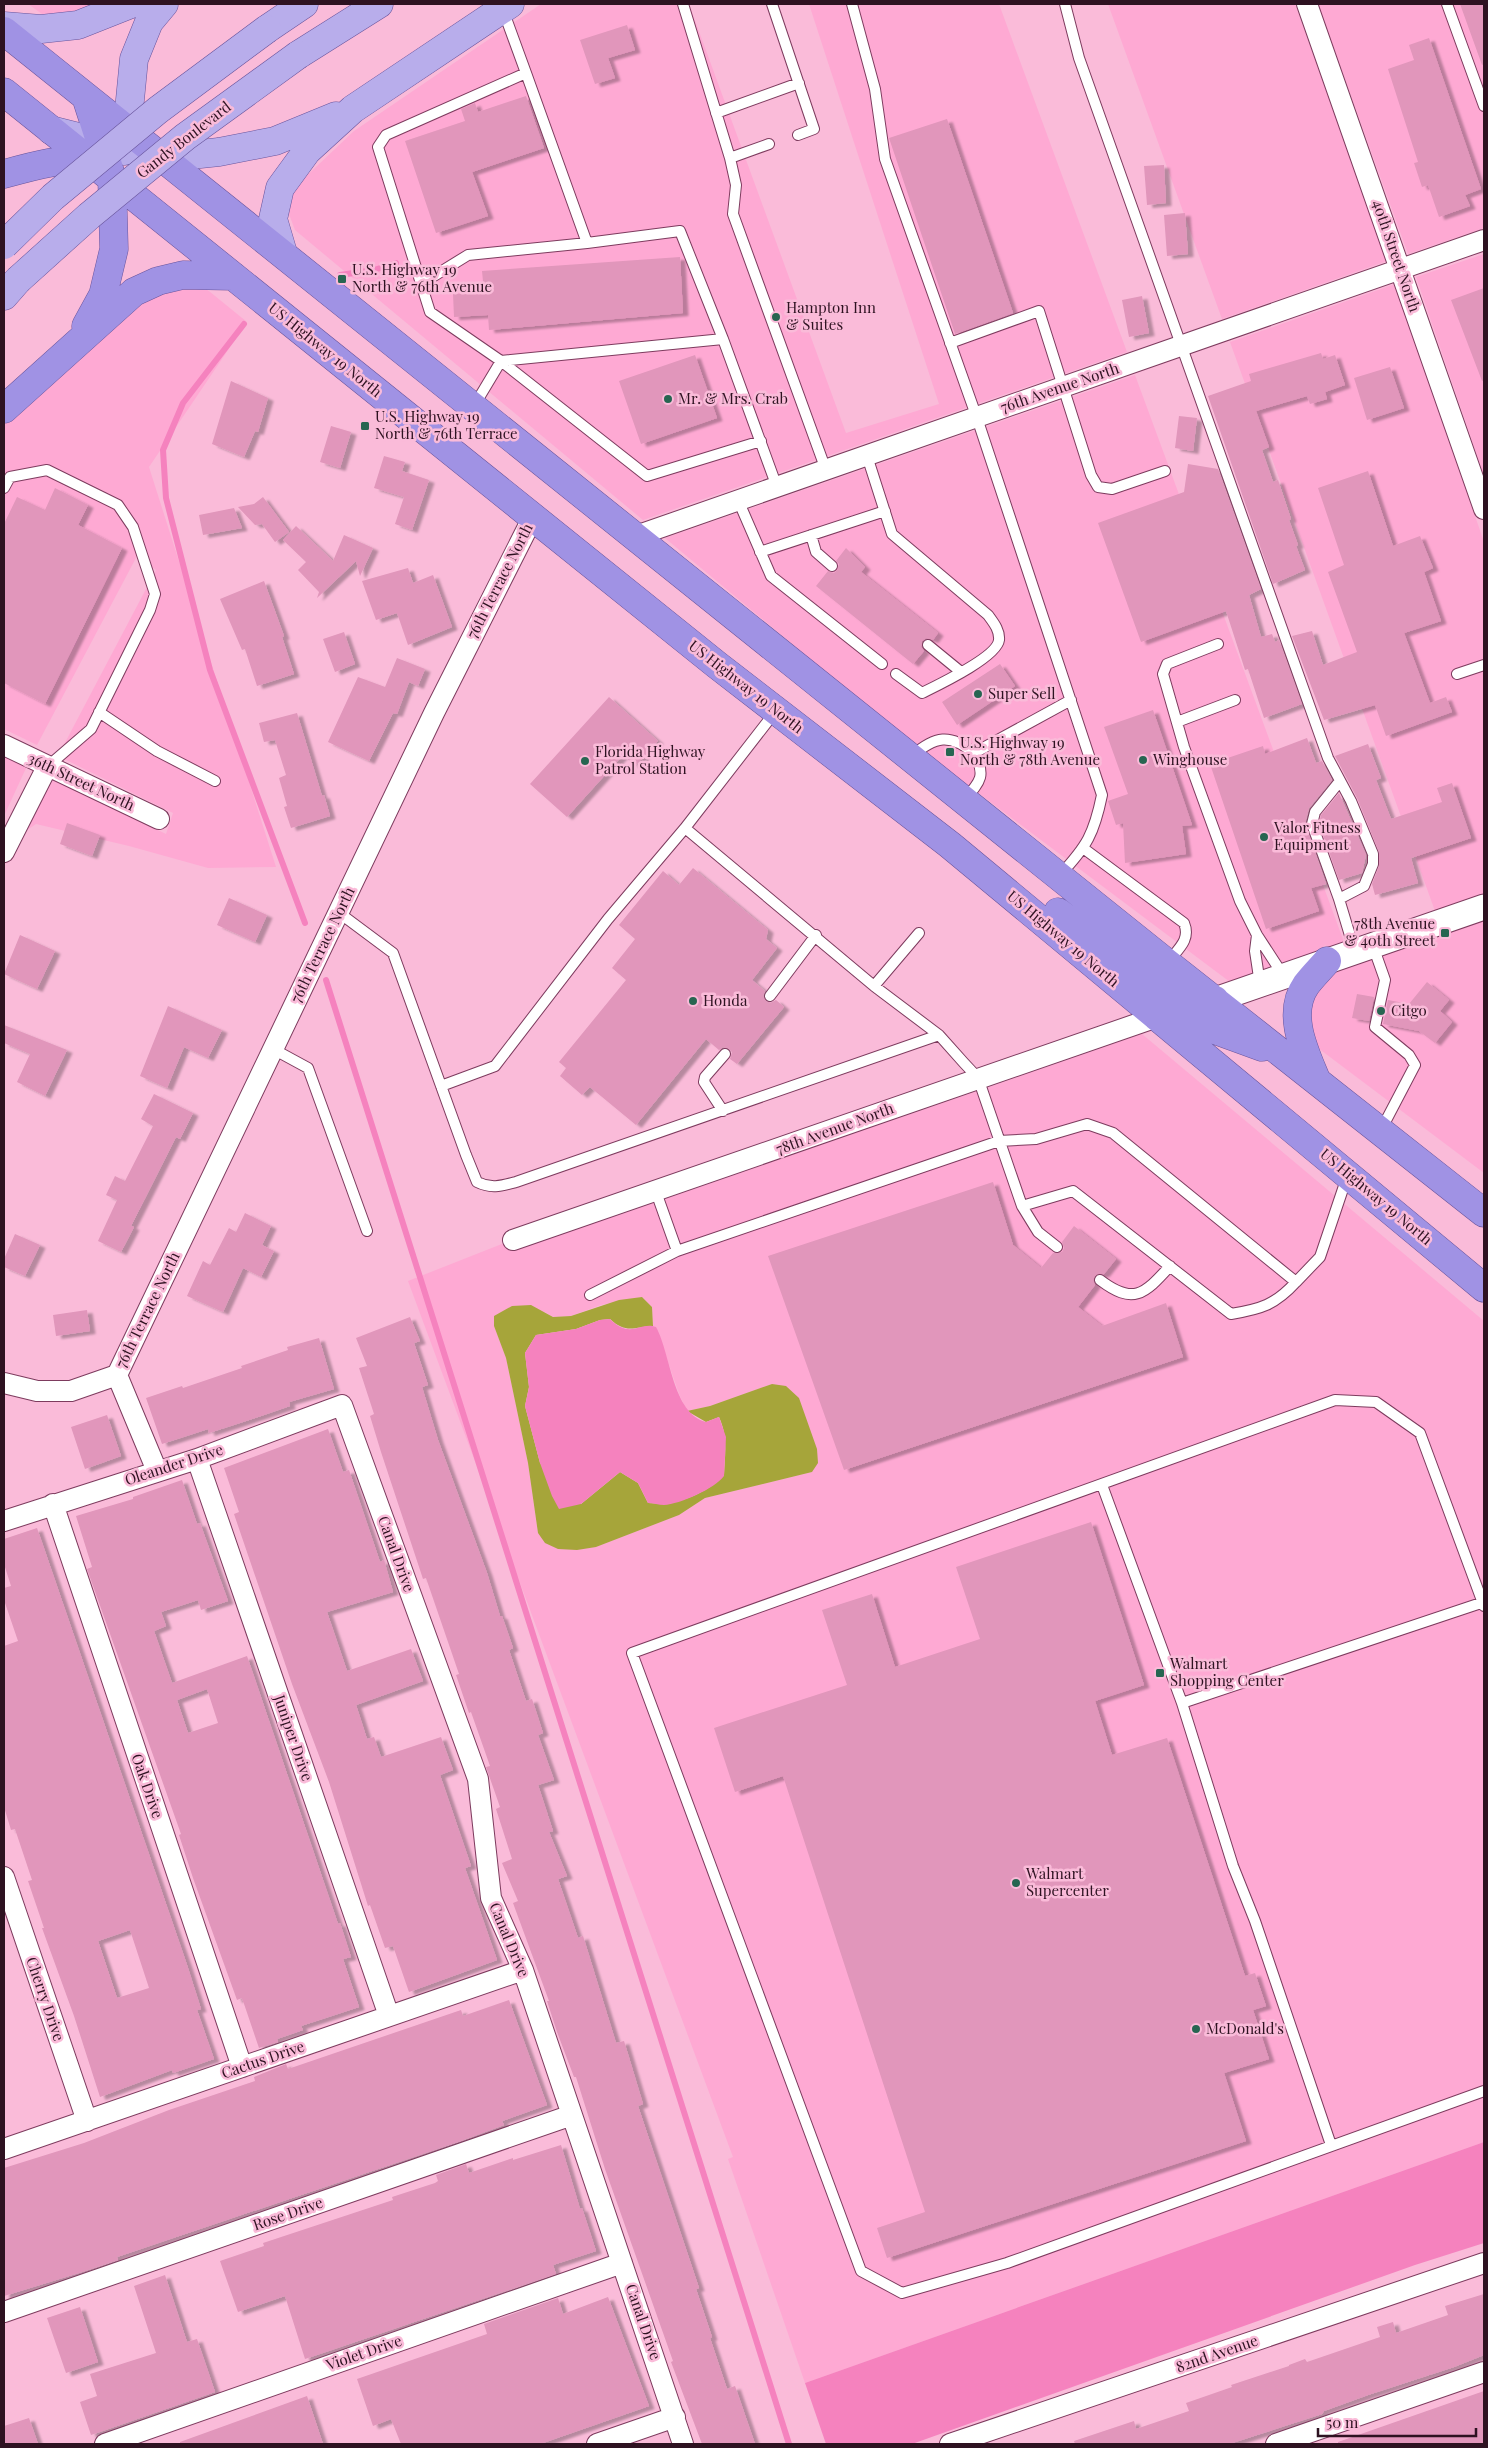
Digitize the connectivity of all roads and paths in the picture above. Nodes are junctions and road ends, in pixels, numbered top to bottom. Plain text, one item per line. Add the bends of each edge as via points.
1 (131, 4) edge
2 (164, 4) edge
3 (304, 4) edge
4 (379, 4) edge
5 (683, 4) edge
6 (772, 4) edge
7 (852, 4) edge
8 (1065, 4) edge
9 (1307, 4) edge
10 (1447, 4) edge
11 (506, 6) edge
12 (4, 26) edge
13 (4, 31) edge
14 (526, 73) junction
15 (799, 83) junction
16 (4, 92) edge
17 (1484, 106) edge
18 (353, 109) junction
19 (716, 113) junction
20 (798, 135) dead end
21 (769, 144) dead end
22 (113, 155) junction
23 (162, 158) junction
24 (730, 158) junction
25 (4, 174) edge
26 (192, 182) junction
27 (146, 206) joint
28 (1484, 240) edge
29 (587, 243) junction
30 (4, 245) edge
31 (283, 253) junction
32 (1402, 269) junction
33 (233, 276) junction
34 (421, 284) junction
35 (11, 288) edge
36 (723, 338) junction
37 (950, 343) junction
38 (76, 345) junction
39 (1182, 346) junction
40 (501, 362) junction
41 (1064, 387) junction
42 (474, 406) junction
43 (4, 409) edge
44 (977, 418) junction
45 (761, 441) junction
46 (867, 456) junction
47 (826, 470) junction
48 (1165, 471) dead end
49 (777, 487) junction
50 (4, 488) edge
51 (738, 500) junction
52 (1484, 509) edge
53 (885, 511) junction
54 (533, 516) junction
55 (811, 535) junction
56 (636, 536) junction
57 (760, 552) junction
58 (832, 566) dead end
59 (1218, 644) dead end
60 (928, 645) dead end
61 (882, 664) dead end
62 (1484, 665) edge
63 (961, 672) junction
64 (896, 674) dead end
65 (1457, 674) dead end
66 (1070, 700) junction
67 (1235, 700) dead end
68 (775, 711) junction
69 (99, 712) junction
70 (1177, 722) junction
71 (4, 746) edge
72 (974, 753) junction
73 (911, 756) junction
74 (47, 767) junction
75 (1340, 781) junction
76 (214, 782) dead end
77 (965, 800) junction
78 (159, 818) dead end
79 (685, 828) junction
80 (950, 845) junction
81 (1083, 848) junction
82 (4, 852) edge
83 (1060, 876) junction
84 (1340, 899) junction
85 (1484, 907) edge
86 (338, 912) junction
87 (919, 933) dead end
88 (816, 935) junction
89 (1257, 935) junction
90 (1364, 948) junction
91 (1326, 961) junction
92 (1167, 963) junction
93 (1284, 976) junction
94 (1260, 984) junction
95 (874, 986) junction
96 (770, 996) dead end
97 (1215, 1000) junction
98 (1157, 1016) junction
99 (939, 1035) junction
100 (273, 1049) junction
101 (725, 1054) dead end
102 (1287, 1057) junction
103 (978, 1078) junction
104 (1317, 1080) junction
105 (441, 1086) junction
106 (722, 1111) junction
107 (1380, 1131) junction
108 (999, 1141) junction
109 (1348, 1174) junction
110 (656, 1192) junction
111 (1022, 1206) junction
112 (1484, 1213) edge
113 (367, 1231) dead end
114 (513, 1240) dead end
115 (1057, 1247) dead end
116 (677, 1251) junction
117 (1170, 1266) junction
118 (1100, 1280) dead end
119 (1296, 1282) junction
120 (1484, 1288) edge
121 (590, 1295) dead end
122 (117, 1375) junction
123 (4, 1382) edge
124 (342, 1405) joint
125 (196, 1459) junction
126 (158, 1471) junction
127 (1102, 1485) junction
128 (53, 1504) junction
129 (4, 1521) edge
130 (1484, 1603) edge
131 (1182, 1703) junction
132 (4, 1877) edge
133 (523, 1970) junction
134 (389, 2016) junction
135 (242, 2067) junction
136 (1484, 2091) edge
137 (572, 2115) junction
138 (87, 2121) junction
139 (1331, 2145) junction
140 (4, 2149) edge
141 (622, 2263) junction
142 (1484, 2263) edge
143 (4, 2312) edge
144 (1484, 2372) edge
145 (675, 2417) junction
146 (105, 2444) edge
147 (597, 2444) edge
148 (683, 2444) edge
149 (950, 2444) edge
150 (1276, 2444) edge

1 - 12 main road via 78,25 41,29
2 - 22 main road via 149,22 134,59
3 - 30 main road, bridge via 158,110 68,184
4 - 35 main road, Gandy Boulevard, bridge via 298,55 185,137 89,216
5 - 19 lane
6 - 15 lane
7 - 37 lane via 875,88 885,159
8 - 39 lane via 1080,58
9 - 32 street, 40th Street North
10 - 17 lane
11 - 14 lane
11 - 18 main road
13 - 22 highway via 86,97
14 - 29 lane
14 - 34 lane via 386,135 378,147
15 - 19 lane
15 - 20 lane via 814,130
16 - 22 highway via 51,130
18 - 23 main road via 275,142
18 - 31 main road via 307,151 280,188 273,219
19 - 24 lane
21 - 24 lane
22 - 23 highway
22 - 25 highway
22 - 26 highway
22 - 27 main road
22 - 38 highway via 114,249 103,295
23 - 26 highway
24 - 47 lane via 736,185 733,214
26 - 31 highway
27 - 33 highway, US Highway 19 North
28 - 32 street, 76th Avenue North
29 - 34 lane via 468,255
29 - 36 lane via 680,231
31 - 42 highway
32 - 39 street, 76th Avenue North
32 - 52 street, 40th Street North
33 - 38 highway via 183,274 158,281 134,292
33 - 54 highway, US Highway 19 North
34 - 40 lane via 430,312
36 - 40 lane
36 - 45 lane
37 - 41 lane via 1039,311
37 - 44 lane
38 - 43 highway
39 - 41 street, 76th Avenue North
39 - 75 lane via 1328,758
40 - 42 lane
40 - 45 lane via 647,476
41 - 44 street, 76th Avenue North
41 - 48 lane via 1091,476 1098,487 1112,489
42 - 56 highway
44 - 46 street, 76th Avenue North
44 - 66 lane
45 - 49 lane
46 - 47 street, 76th Avenue North
46 - 53 lane
47 - 49 street, 76th Avenue North
49 - 51 street, 76th Avenue North
50 - 69 lane via 10,478 47,470 118,504 133,527 155,594
51 - 56 street, 76th Avenue North
51 - 57 lane
53 - 55 lane
53 - 63 lane via 892,534 994,623 999,641 994,649
54 - 68 highway, US Highway 19 North
54 - 86 street, 76th Terrace North via 467,644
55 - 57 lane
55 - 58 lane via 816,552
56 - 73 highway
57 - 61 lane via 771,576
59 - 70 lane via 1167,664 1163,674
60 - 63 lane
62 - 65 lane
63 - 64 lane via 922,693
66 - 72 lane
66 - 81 lane via 1102,795 1096,826
67 - 70 lane
68 - 79 lane
68 - 80 highway, US Highway 19 North
69 - 74 lane via 91,728
69 - 76 lane via 157,751
70 - 89 lane via 1240,901
71 - 74 street, 36th Street North
72 - 73 lane via 960,741 945,739 927,743
72 - 77 lane via 982,774 978,786
73 - 77 highway
74 - 78 street, 36th Street North
74 - 82 street
75 - 84 lane via 1315,812 1312,824
75 - 84 lane via 1373,859 1364,886
77 - 83 highway
79 - 88 lane
79 - 105 lane via 608,919 495,1066
80 - 97 highway via 983,854 1168,996
80 - 98 highway, US Highway 19 North
81 - 83 lane
81 - 92 lane via 1184,923 1186,939
83 - 92 highway
84 - 90 lane
85 - 90 street
86 - 100 street, 76th Terrace North
86 - 105 lane via 392,953
87 - 95 lane
88 - 95 lane
88 - 96 lane
89 - 93 lane
89 - 94 lane via 1255,951
90 - 91 street
90 - 107 lane via 1385,980 1375,1027 1409,1055 1415,1065
91 - 93 street
91 - 104 highway via 1304,987 1299,1006 1298,1033
92 - 97 highway
93 - 94 street
94 - 97 street
95 - 99 lane
97 - 102 highway
98 - 102 highway via 1196,1023
98 - 103 street, 78th Avenue North
98 - 109 highway, US Highway 19 North
99 - 103 lane
99 - 106 lane
100 - 113 lane via 308,1068
100 - 122 street, 76th Terrace North
101 - 106 lane via 704,1082
102 - 104 highway
103 - 108 lane
103 - 110 street, 78th Avenue North
104 - 107 highway
105 - 106 lane via 477,1182 496,1187
107 - 112 highway
108 - 111 lane
108 - 116 lane
108 - 119 lane via 1036,1139 1087,1124 1113,1134
109 - 119 lane via 1320,1257
109 - 120 highway, US Highway 19 North
110 - 114 street, 78th Avenue North
110 - 116 lane
111 - 115 lane via 1038,1232
111 - 117 lane via 1073,1191
116 - 121 lane
117 - 118 lane via 1140,1294 1118,1293
117 - 119 lane via 1232,1314 1262,1309
122 - 123 street via 71,1391 37,1391
122 - 126 street
124 - 125 street, Oleander Drive
124 - 133 street, Canal Drive via 478,1779 491,1898
125 - 126 street, Oleander Drive
125 - 134 street, Juniper Drive
126 - 128 street, Oleander Drive
127 - 130 lane via 1335,1400 1376,1402 1420,1433
127 - 131 lane
127 - 139 lane via 632,1653 861,2272 902,2293 1007,2262
128 - 129 street, Oleander Drive
128 - 135 street, Oak Drive
130 - 131 lane
131 - 139 lane via 1233,1866 1255,1921
132 - 138 street, Cherry Drive
133 - 134 street, Cactus Drive
133 - 137 street, Canal Drive
134 - 135 street, Cactus Drive
135 - 138 street, Cactus Drive
136 - 139 lane
137 - 141 street, Canal Drive
137 - 143 street, Rose Drive
138 - 140 street, Cactus Drive
141 - 145 street, Canal Drive
141 - 146 street, Violet Drive
142 - 149 street, 82nd Avenue
144 - 150 street
145 - 147 street
145 - 148 street, Canal Drive

